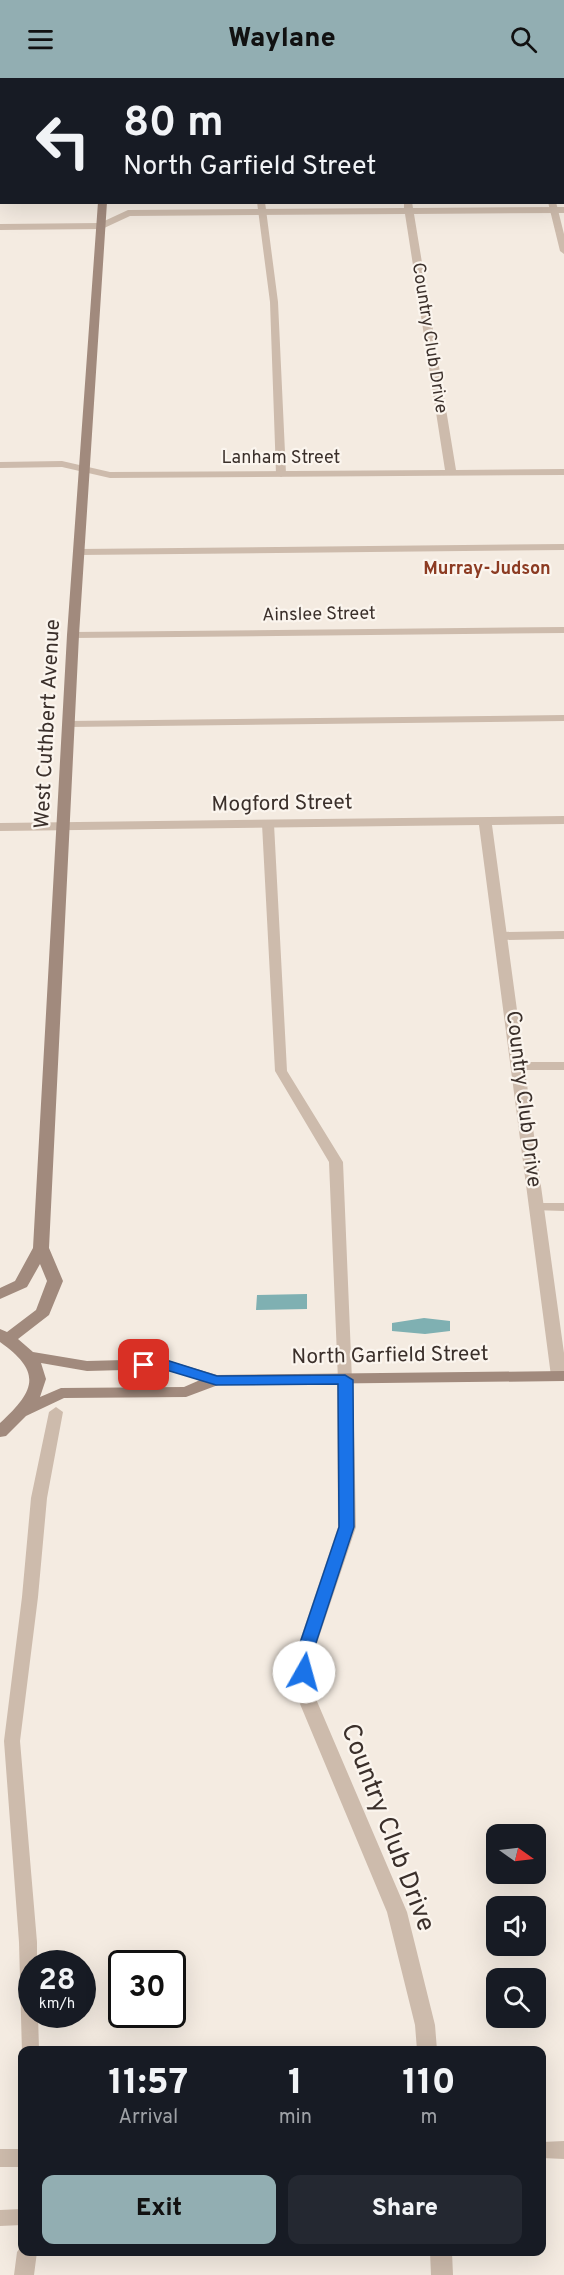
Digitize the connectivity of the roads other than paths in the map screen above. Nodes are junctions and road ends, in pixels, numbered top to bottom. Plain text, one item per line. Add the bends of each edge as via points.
1 (103, 204) edge
2 (261, 204) edge
3 (408, 207) edge
4 (557, 208) edge
5 (261, 213) junction
6 (102, 226) junction
7 (0, 227) edge
8 (564, 251) edge
9 (0, 465) edge
10 (84, 470) junction
11 (451, 472) junction
12 (564, 472) edge
13 (281, 474) junction
14 (564, 548) edge
15 (79, 552) junction
16 (564, 630) edge
17 (74, 635) junction
18 (564, 718) edge
19 (69, 724) junction
20 (564, 820) edge
21 (485, 821) junction
22 (268, 824) junction
23 (0, 826) edge
24 (63, 826) junction
25 (564, 935) edge
26 (501, 936) junction
27 (519, 1066) junction
28 (564, 1066) edge
29 (537, 1207) junction
30 (564, 1207) edge
31 (41, 1248) junction
32 (0, 1294) edge
33 (3, 1337) edge
34 (29, 1356) junction
35 (562, 1376) edge
36 (216, 1380) junction
37 (345, 1380) junction
38 (22, 1412) junction
39 (56, 1412) dead end
40 (0, 1432) edge
41 (30, 2046) edge
42 (427, 2046) edge
43 (546, 2150) edge
44 (564, 2150) edge
45 (0, 2158) edge
46 (18, 2158) edge
47 (18, 2217) edge
48 (0, 2218) edge
49 (26, 2256) edge
50 (441, 2256) edge
51 (24, 2275) edge
52 (442, 2275) edge

1 - 6 street, West Cuthbert Avenue
2 - 5 lane
3 - 4 street
3 - 5 street
3 - 11 street, Country Club Drive
4 - 8 lane
5 - 6 street via 128,213
5 - 13 lane via 274,302
6 - 7 street
6 - 10 street, West Cuthbert Avenue
9 - 10 street, Lanham Street via 62,464
10 - 13 street, Lanham Street via 110,475
10 - 15 street, West Cuthbert Avenue
11 - 12 street, Lanham Street
11 - 13 street, Lanham Street
14 - 15 lane
15 - 17 street, West Cuthbert Avenue
16 - 17 street, Ainslee Street
17 - 19 street, West Cuthbert Avenue
18 - 19 lane
19 - 24 street, West Cuthbert Avenue
20 - 21 street, Mogford Street
21 - 22 street, Mogford Street
21 - 26 street, Country Club Drive
22 - 24 street, Mogford Street
22 - 37 lane via 281,1071 336,1162
23 - 24 street, Mogford Street
24 - 31 street, West Cuthbert Avenue
25 - 26 lane
26 - 27 street, Country Club Drive
27 - 28 street
27 - 29 street, Country Club Drive
29 - 30 lane
29 - 35 street, Country Club Drive
31 - 32 street, West Cuthbert Avenue via 21,1284
31 - 33 street, West Cuthbert Avenue via 55,1281 43,1312
33 - 34 street
34 - 36 street via 87,1366 163,1364
34 - 38 street via 37,1369 36,1390
35 - 37 street, North Garfield Street
36 - 37 street, North Garfield Street
36 - 38 street via 186,1392 61,1393
37 - 42 street, Country Club Drive via 346,1527 305,1652 304,1692 397,1912
38 - 40 street
39 - 41 lane via 39,1498 12,1741 28,1942
43 - 44 street
45 - 46 street
47 - 48 lane
49 - 51 lane
50 - 52 street

